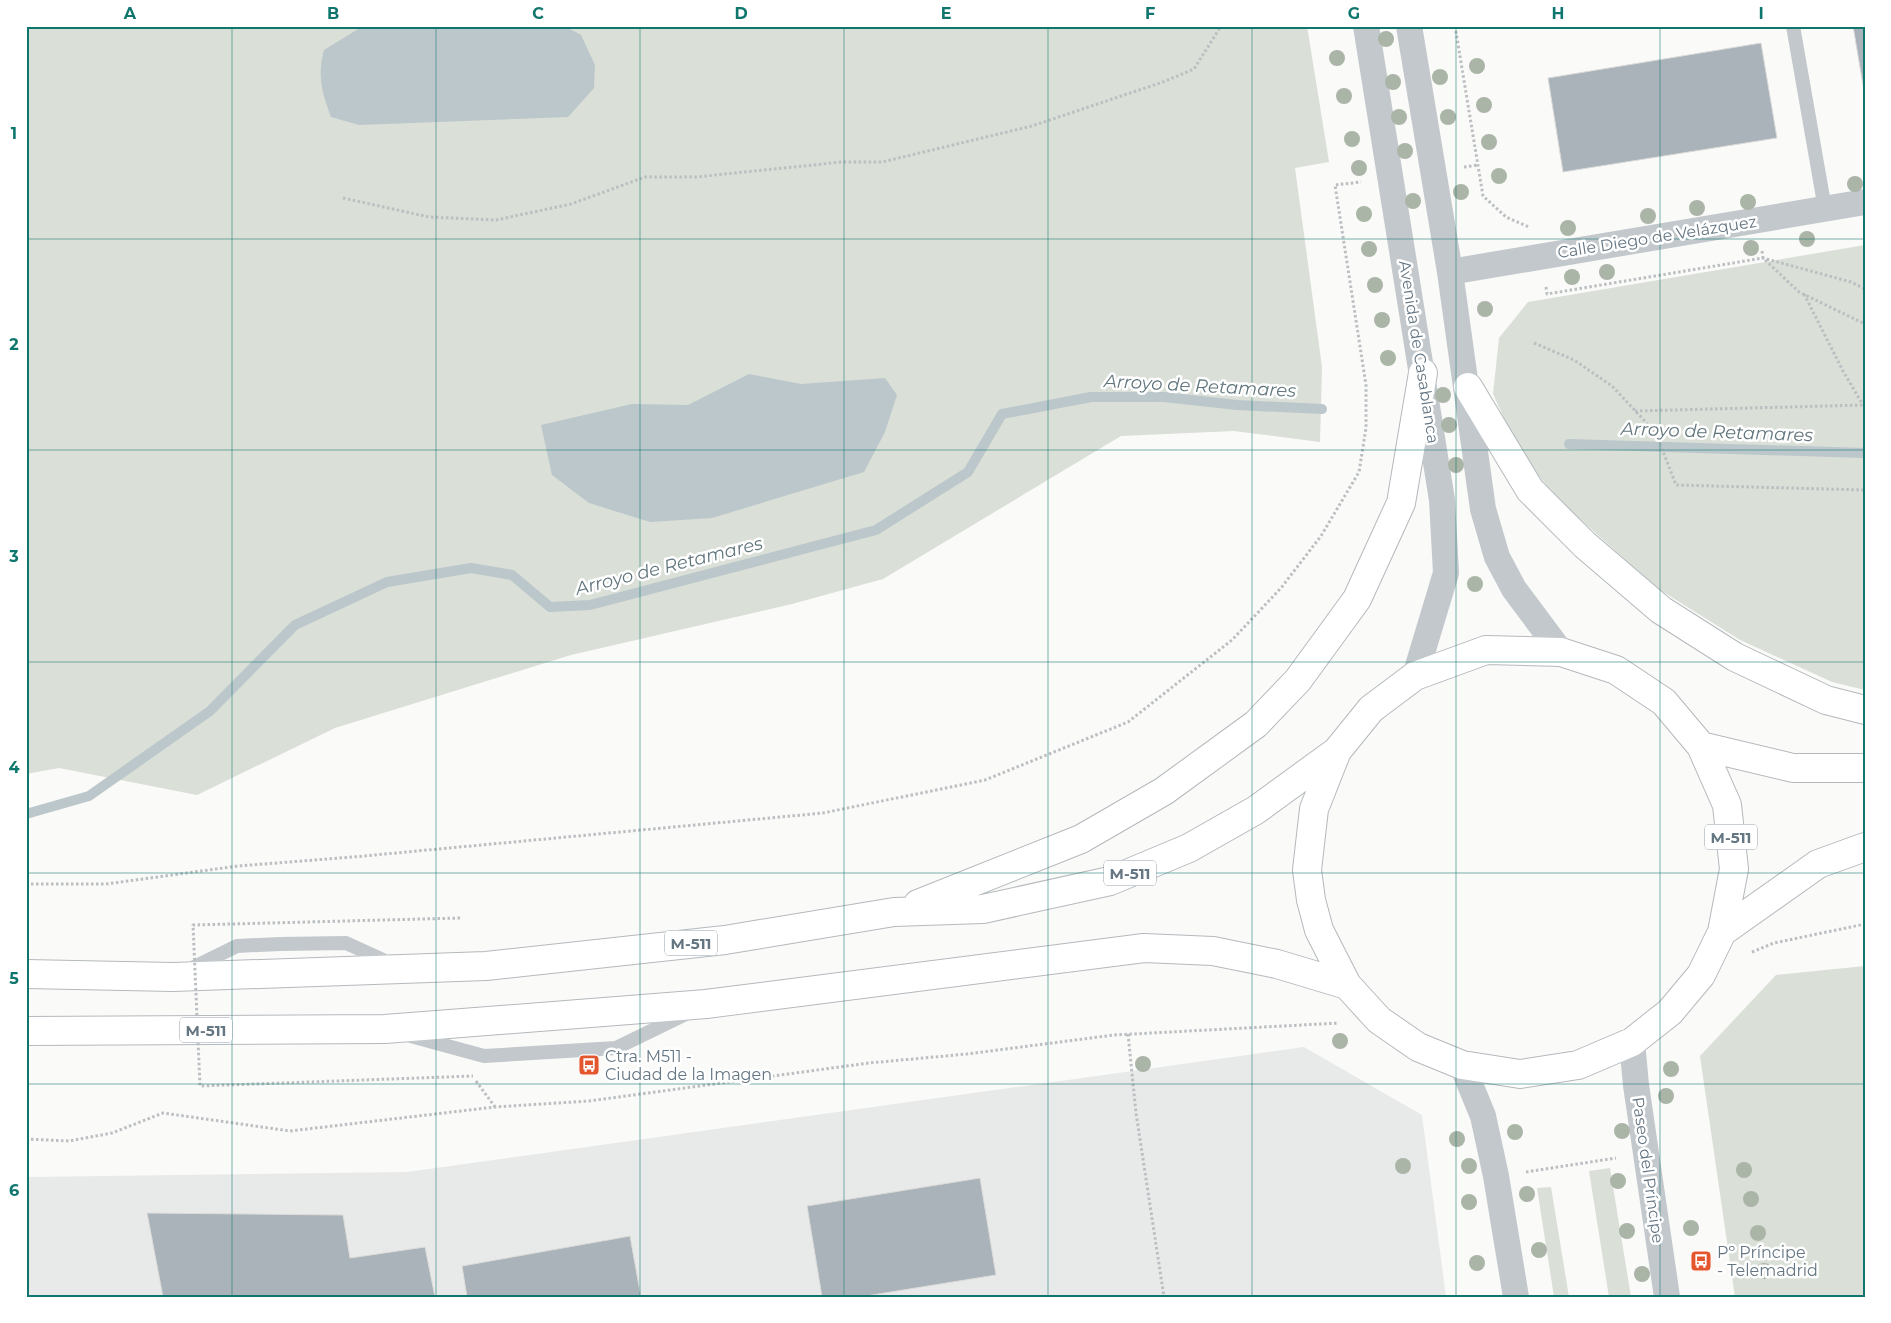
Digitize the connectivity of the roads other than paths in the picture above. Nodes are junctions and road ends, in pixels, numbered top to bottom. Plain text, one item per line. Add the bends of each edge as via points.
1 (1366, 26) edge
2 (1409, 26) edge
3 (1793, 26) edge
4 (1865, 202) edge
5 (1824, 209) junction
6 (1450, 272) junction
7 (1423, 374) junction
8 (1468, 387) junction
9 (1561, 652) junction
10 (1415, 676) junction
11 (1865, 710) edge
12 (1701, 746) junction
13 (1337, 752) junction
14 (1865, 768) edge
15 (1865, 847) edge
16 (894, 912) junction
17 (1722, 932) junction
18 (26, 974) edge
19 (1347, 985) junction
20 (706, 1004) junction
21 (385, 1029) junction
22 (26, 1031) edge
23 (1632, 1042) junction
24 (1462, 1065) junction
25 (1516, 1297) edge
26 (1667, 1297) edge

1 - 7 street, Avenida de Casablanca
2 - 6 street
3 - 5 lane
4 - 5 street, Calle Diego de Velázquez
5 - 6 street, Calle Diego de Velázquez
6 - 8 street
7 - 10 street, Avenida de Casablanca via 1442,500 1446,573
7 - 16 highway via 1401,503 1357,599 1298,680 1256,724 1164,791 1081,839
8 - 9 street via 1484,509 1497,557 1514,589
8 - 11 highway via 1530,490 1584,546 1661,610 1734,657 1826,700
9 - 10 highway, M-511 via 1486,650
9 - 12 highway, M-511 via 1616,670 1664,702
10 - 13 highway, M-511 via 1371,709
12 - 14 highway via 1793,768
12 - 17 highway, M-511 via 1727,805 1734,869
13 - 16 highway, M-511 via 1256,810 1223,829 1189,848 1110,881 983,909
13 - 19 highway, M-511 via 1314,809 1307,870 1319,930
15 - 17 highway, M-511 via 1818,864
16 - 18 highway, M-511 via 725,940 486,966 173,977
17 - 23 highway, M-511 via 1701,975 1670,1012
19 - 20 highway, M-511 via 1278,964 1213,951 1144,948
19 - 24 highway, M-511 via 1379,1020 1418,1047
20 - 21 highway, M-511
20 - 21 lane via 616,1048 484,1056
21 - 22 highway, M-511
23 - 24 highway, M-511 via 1578,1065 1520,1074
23 - 26 street, Paseo del Príncipe
24 - 25 street via 1483,1116

